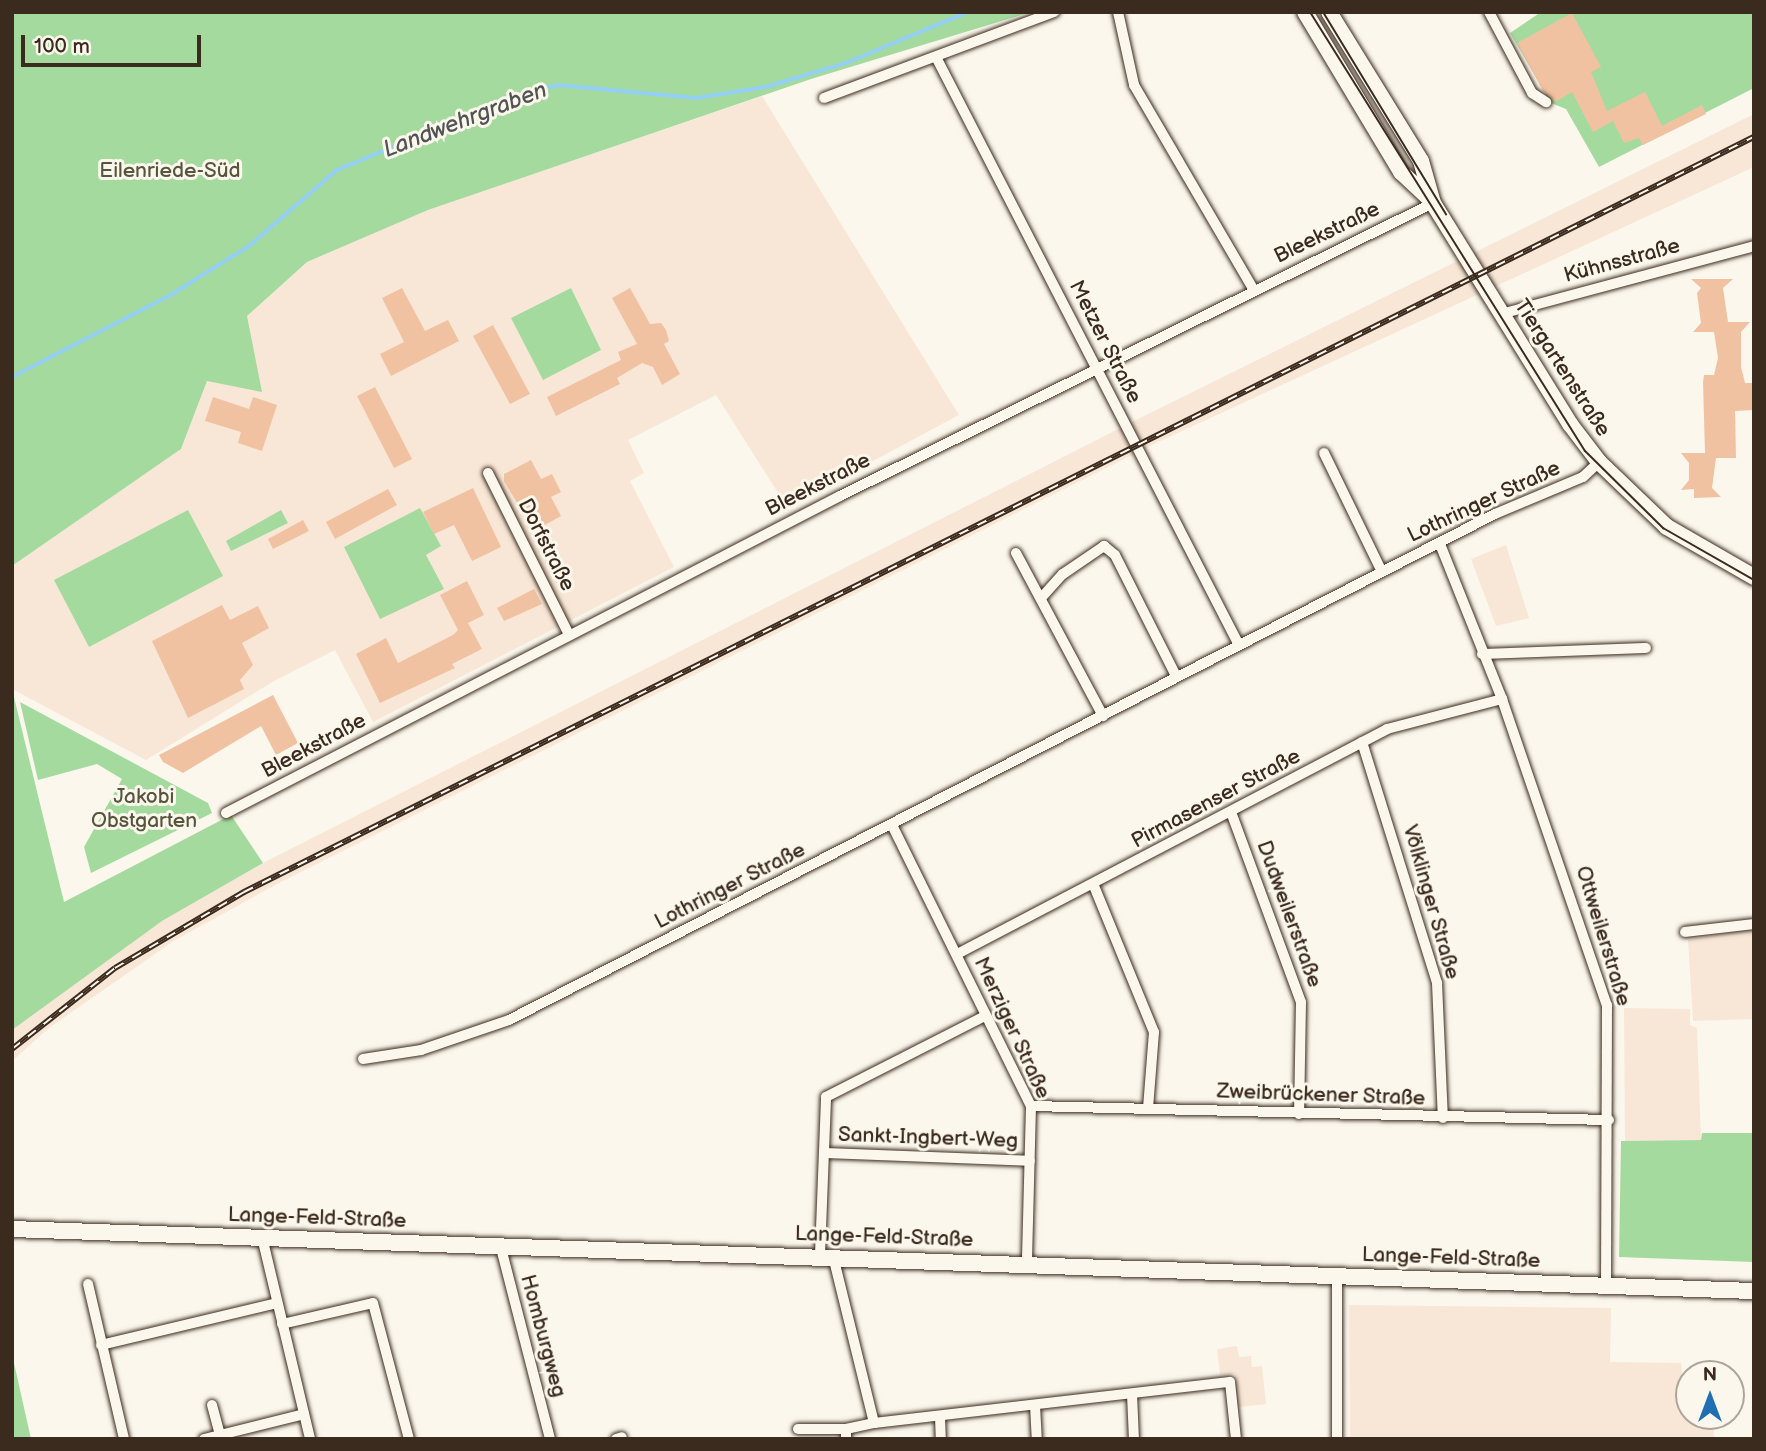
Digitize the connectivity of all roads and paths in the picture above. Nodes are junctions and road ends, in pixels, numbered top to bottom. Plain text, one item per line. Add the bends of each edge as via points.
1 (1054, 12) edge
2 (1118, 12) edge
3 (1305, 12) edge
4 (1329, 12) edge
5 (1489, 12) edge
6 (936, 57) junction
7 (824, 98) dead end
8 (1546, 102) dead end
9 (1433, 203) junction
10 (1754, 246) edge
11 (1254, 290) junction
12 (1501, 314) junction
13 (1097, 368) junction
14 (1324, 453) dead end
15 (1599, 462) junction
16 (488, 472) dead end
17 (1440, 544) junction
18 (1016, 553) dead end
19 (1382, 572) junction
20 (1754, 577) edge
21 (1042, 597) junction
22 (569, 635) junction
23 (1239, 645) junction
24 (1646, 648) dead end
25 (1482, 654) junction
26 (1176, 676) junction
27 (1502, 699) junction
28 (1103, 716) junction
29 (1362, 742) junction
30 (1231, 812) junction
31 (226, 813) dead end
32 (892, 825) junction
33 (1094, 886) junction
34 (1754, 924) edge
35 (1685, 932) dead end
36 (957, 954) junction
37 (985, 1016) junction
38 (363, 1059) dead end
39 (1031, 1106) junction
40 (1149, 1110) junction
41 (1299, 1114) junction
42 (1443, 1118) junction
43 (1609, 1120) junction
44 (824, 1153) junction
45 (1030, 1161) junction
46 (12, 1229) edge
47 (262, 1237) junction
48 (500, 1244) junction
49 (827, 1255) junction
50 (1027, 1263) junction
51 (1337, 1274) junction
52 (88, 1284) dead end
53 (1606, 1285) junction
54 (1754, 1291) edge
55 (277, 1303) junction
56 (282, 1324) junction
57 (101, 1345) junction
58 (1132, 1394) junction
59 (212, 1405) dead end
60 (1035, 1405) junction
61 (304, 1414) junction
62 (940, 1416) junction
63 (874, 1423) junction
64 (798, 1429) dead end
65 (846, 1434) edge
66 (220, 1435) junction
67 (124, 1439) edge
68 (204, 1439) edge
69 (310, 1439) edge
70 (409, 1439) edge
71 (550, 1439) edge
72 (941, 1439) edge
73 (1037, 1439) edge
74 (1134, 1439) edge
75 (1236, 1439) edge
76 (1337, 1439) edge

1 - 6 street
2 - 11 street via 1134,85
3 - 9 street, Tiergartenstraße via 1401,172
4 - 9 street, Tiergartenstraße via 1423,167
5 - 8 street via 1532,93
6 - 7 street
6 - 13 street, Metzer Straße
9 - 11 street, Bleekstraße
9 - 12 street, Tiergartenstraße
10 - 12 street, Kühnsstraße
11 - 13 street, Bleekstraße
12 - 15 street, Tiergartenstraße
13 - 22 street, Bleekstraße
13 - 23 street, Metzer Straße
14 - 19 street
15 - 17 street, Lothringer Straße via 1583,477
15 - 20 street, Tiergartenstraße via 1667,527
16 - 22 street, Dorfstraße
17 - 19 street, Lothringer Straße
17 - 25 street, Ottweilerstraße
18 - 21 street
19 - 23 street, Lothringer Straße
21 - 26 street via 1063,574 1104,546 1115,555
21 - 28 street
22 - 31 street, Bleekstraße
23 - 26 street, Lothringer Straße
24 - 25 street
25 - 27 street, Ottweilerstraße
26 - 28 street, Lothringer Straße
27 - 29 street, Pirmasenser Straße via 1387,729
27 - 43 street, Ottweilerstraße via 1606,1004
28 - 32 street, Lothringer Straße
29 - 30 street, Pirmasenser Straße
29 - 42 street, Völklinger Straße via 1437,983
30 - 33 street, Pirmasenser Straße
30 - 41 street, Dudweilerstraße via 1301,1002
32 - 36 street, Merziger Straße
32 - 38 street, Lothringer Straße via 509,1020 421,1050
33 - 36 street, Pirmasenser Straße
33 - 40 street via 1154,1032
34 - 35 street
36 - 37 street, Merziger Straße
37 - 39 street, Merziger Straße
37 - 44 street, Sankt-Ingbert-Weg via 826,1097
39 - 40 street, Zweibrückener Straße
39 - 45 street, Merziger Straße
40 - 41 street, Zweibrückener Straße
41 - 42 street, Zweibrückener Straße
42 - 43 street, Zweibrückener Straße
43 - 53 street, Ottweilerstraße
44 - 45 street, Sankt-Ingbert-Weg
44 - 49 street, Sankt-Ingbert-Weg
45 - 50 street, Merziger Straße
46 - 47 street, Lange-Feld-Straße
47 - 48 street, Lange-Feld-Straße
47 - 55 street
48 - 49 street, Lange-Feld-Straße
48 - 71 street, Homburgweg
49 - 50 street, Lange-Feld-Straße
49 - 63 street, Sankt-Ingbert-Weg
50 - 51 street, Lange-Feld-Straße
51 - 53 street, Lange-Feld-Straße
51 - 76 street
52 - 57 street
53 - 54 street, Lange-Feld-Straße
55 - 56 street
55 - 57 street
56 - 61 street
56 - 70 street via 373,1303
57 - 67 street
58 - 60 street
58 - 74 street
58 - 75 street via 1230,1382
59 - 66 street
60 - 62 street
60 - 73 street
61 - 66 street
61 - 69 street
62 - 63 street
62 - 72 street
63 - 65 street
64 - 65 street
66 - 68 street

